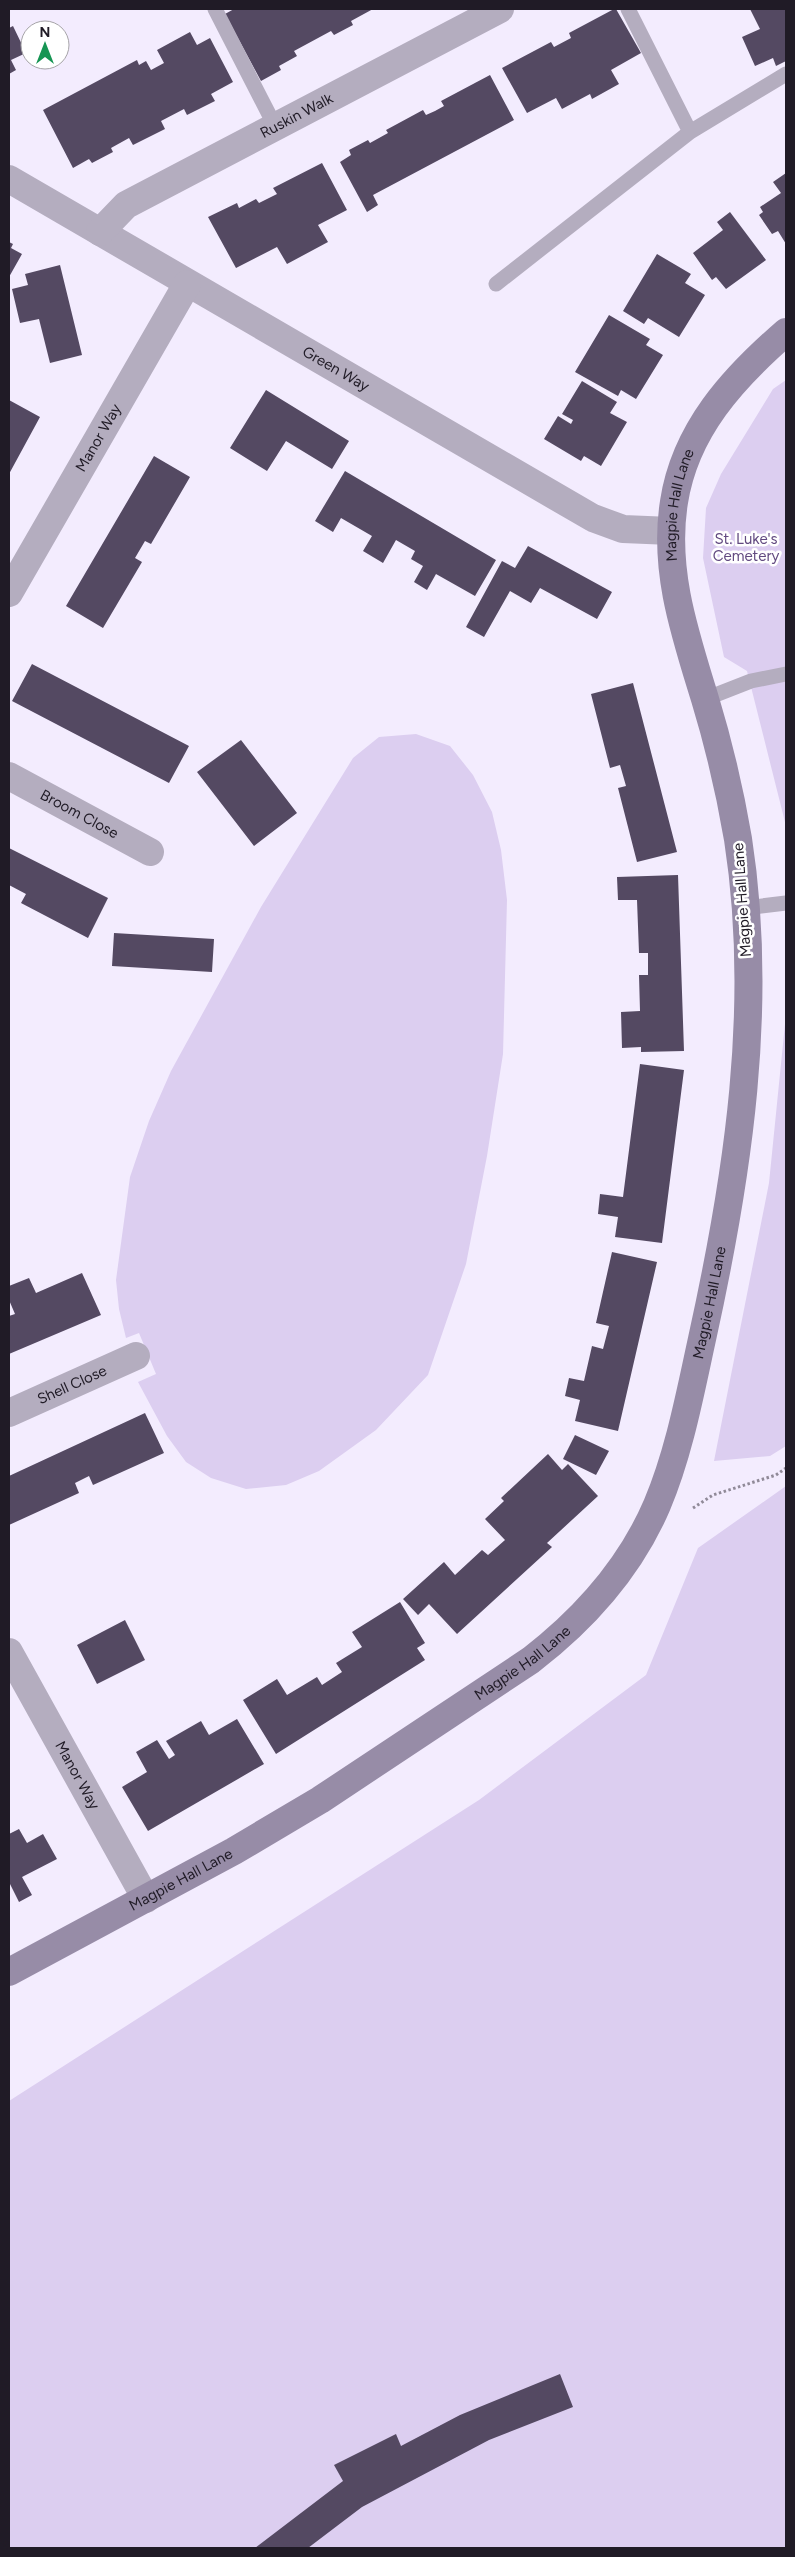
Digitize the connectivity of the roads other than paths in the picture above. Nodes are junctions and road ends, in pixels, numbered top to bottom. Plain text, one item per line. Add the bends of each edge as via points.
1 (215, 9) edge
2 (500, 9) edge
3 (628, 9) edge
4 (786, 74) edge
5 (276, 128) junction
6 (690, 132) junction
7 (9, 179) edge
8 (100, 232) junction
9 (187, 284) junction
10 (496, 284) dead end
11 (786, 332) edge
12 (671, 531) junction
13 (9, 593) edge
14 (786, 674) edge
15 (705, 699) junction
16 (9, 776) edge
17 (150, 852) dead end
18 (786, 903) edge
19 (745, 908) junction
20 (136, 1356) dead end
21 (9, 1414) edge
22 (9, 1652) edge
23 (146, 1899) junction
24 (9, 1972) edge

1 - 5 lane
2 - 5 street, Ruskin Walk
3 - 6 lane
4 - 6 lane
5 - 8 street, Ruskin Walk via 126,205
6 - 10 lane
7 - 8 street, Green Way
8 - 9 street, Green Way
9 - 12 street, Green Way via 593,518 623,529
9 - 13 street, Manor Way
11 - 12 street, Magpie Hall Lane via 733,381 698,434 680,471
12 - 15 street, Magpie Hall Lane via 673,581 691,657
14 - 15 lane via 751,681
15 - 19 street, Magpie Hall Lane via 730,793
16 - 17 street, Broom Close
18 - 19 lane
19 - 23 street, Magpie Hall Lane via 748,1043 733,1175 718,1264 679,1437 657,1506 631,1553 610,1584 560,1638 531,1660 320,1800
20 - 21 street, Shell Close
22 - 23 street, Manor Way
23 - 24 street, Magpie Hall Lane

